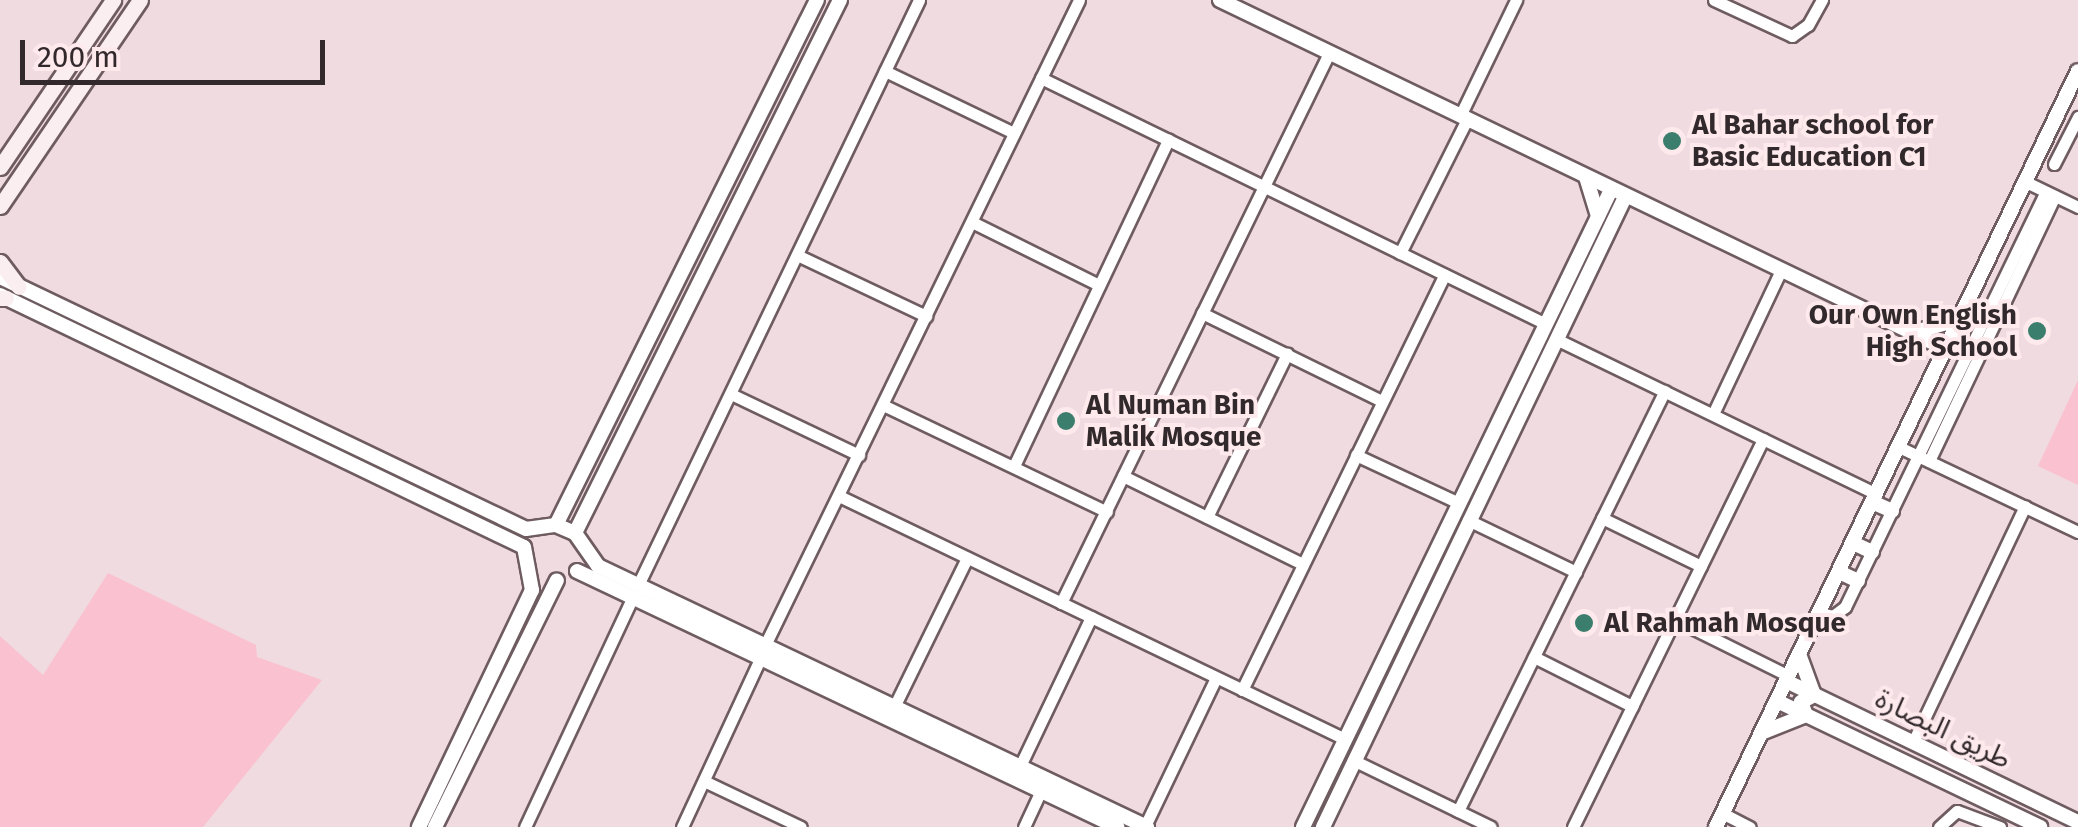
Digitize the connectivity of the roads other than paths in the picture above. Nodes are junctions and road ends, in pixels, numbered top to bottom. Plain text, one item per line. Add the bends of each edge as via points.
1 (114, 0) edge
2 (140, 0) edge
3 (840, 0) edge
4 (919, 0) edge
5 (1078, 0) edge
6 (1220, 0) edge
7 (1516, 0) edge
8 (1714, 0) edge
9 (1822, 0) edge
10 (814, 4) edge
11 (1240, 4) edge
12 (1330, 53) junction
13 (806, 66) junction
14 (885, 71) junction
15 (2078, 71) edge
16 (1041, 78) junction
17 (2078, 117) edge
18 (1464, 118) junction
19 (1014, 133) junction
20 (1168, 140) junction
21 (2054, 164) dead end
22 (0, 167) edge
23 (1586, 178) junction
24 (2026, 182) junction
25 (1263, 186) junction
26 (1618, 193) junction
27 (2050, 194) junction
28 (4, 200) edge
29 (2078, 207) edge
30 (1652, 209) junction
31 (1605, 219) junction
32 (0, 220) edge
33 (972, 222) junction
34 (1400, 253) junction
35 (797, 255) junction
36 (0, 262) edge
37 (1781, 270) junction
38 (1982, 273) junction
39 (1444, 275) junction
40 (0, 278) edge
41 (2007, 284) junction
42 (1099, 286) junction
43 (19, 287) junction
44 (2, 297) edge
45 (1202, 312) junction
46 (926, 316) junction
47 (1960, 319) junction
48 (1546, 324) junction
49 (1912, 333) junction
50 (1556, 339) junction
51 (1946, 350) junction
52 (1288, 354) junction
53 (1932, 379) junction
54 (1665, 391) junction
55 (731, 394) junction
56 (1382, 401) junction
57 (883, 405) junction
58 (1713, 414) junction
59 (1763, 439) junction
60 (1899, 447) junction
61 (859, 454) junction
62 (1356, 454) junction
63 (1924, 459) junction
64 (1014, 466) junction
65 (1123, 476) junction
66 (839, 496) junction
67 (1874, 498) junction
68 (1459, 504) junction
69 (2025, 506) junction
70 (1892, 511) junction
71 (1106, 512) junction
72 (1206, 517) junction
73 (1602, 518) junction
74 (1468, 520) junction
75 (549, 528) junction
76 (2078, 532) edge
77 (576, 533) junction
78 (1853, 543) junction
79 (584, 552) junction
80 (1872, 552) junction
81 (967, 558) junction
82 (530, 559) junction
83 (1303, 564) junction
84 (1701, 566) junction
85 (577, 571) junction
86 (1576, 572) junction
87 (1839, 572) junction
88 (558, 580) junction
89 (1858, 580) junction
90 (636, 590) junction
91 (1061, 603) junction
92 (1819, 613) junction
93 (1091, 617) junction
94 (1674, 620) junction
95 (763, 651) junction
96 (1799, 654) junction
97 (1534, 657) junction
98 (1216, 678) junction
99 (1787, 679) junction
100 (1242, 690) junction
101 (1814, 695) junction
102 (1777, 701) junction
103 (1632, 706) junction
104 (894, 707) junction
105 (1806, 715) junction
106 (1761, 734) junction
107 (1345, 740) junction
108 (1913, 742) junction
109 (1352, 760) junction
110 (1020, 766) junction
111 (704, 781) junction
112 (1041, 791) junction
113 (1458, 811) junction
114 (1719, 820) edge
115 (2078, 822) edge
116 (2007, 823) edge
117 (419, 827) edge
118 (435, 827) edge
119 (526, 827) edge
120 (682, 827) edge
121 (800, 827) edge
122 (1024, 827) edge
123 (1117, 827) edge
124 (1146, 827) edge
125 (1302, 827) edge
126 (1323, 827) edge
127 (1491, 827) edge
128 (1573, 827) edge
129 (1750, 827) edge
130 (1939, 827) edge
131 (2040, 827) edge

1 - 22 main road
2 - 28 main road
3 - 13 street
4 - 14 street
5 - 16 street
6 - 11 street
7 - 18 street
8 - 9 street via 1792,36 1808,26
10 - 13 street via 828,14
10 - 75 street via 567,515
11 - 12 street
12 - 18 street
12 - 25 street
13 - 77 street
14 - 19 street
14 - 35 street
15 - 24 street
16 - 19 street
16 - 20 street
17 - 21 street
18 - 23 street
18 - 34 street
19 - 33 street
20 - 25 street
20 - 42 street
23 - 26 street
23 - 31 street
24 - 27 street
24 - 38 street
25 - 34 street
25 - 45 street
26 - 30 street
26 - 31 street
27 - 29 street
27 - 41 street
28 - 32 main road
30 - 31 street
30 - 37 street
31 - 48 street
31 - 50 street
33 - 42 street
33 - 46 street
34 - 39 street
35 - 46 street
35 - 55 street
36 - 43 main road
37 - 49 street
37 - 58 street
38 - 41 street
38 - 47 street
39 - 48 street
39 - 56 street
40 - 43 street
41 - 63 street
42 - 64 street
43 - 75 street via 526,528
44 - 82 street via 488,528
45 - 52 street
45 - 65 street
46 - 57 street
47 - 49 street
47 - 51 street
48 - 68 street
49 - 51 street
49 - 53 street via 1930,349
50 - 54 street
50 - 74 street
51 - 53 street
52 - 56 street
52 - 72 street
53 - 60 street
54 - 58 street
54 - 73 street
55 - 61 street
55 - 90 street
56 - 62 street
57 - 61 street
57 - 64 street
58 - 59 street
59 - 67 street
59 - 84 street
60 - 63 street
60 - 67 street
61 - 66 street
62 - 68 street
62 - 83 street
63 - 69 street
63 - 70 street
64 - 71 street
65 - 71 street
65 - 72 street
66 - 81 street
66 - 95 street
67 - 70 street
67 - 78 street
68 - 107 street
69 - 76 street
69 - 108 street
70 - 80 street
71 - 91 street
72 - 83 street
73 - 84 street
73 - 86 street
74 - 86 street
74 - 109 street
75 - 77 street
75 - 82 street
77 - 79 street
78 - 80 street
78 - 87 street
79 - 85 street
79 - 90 street
80 - 89 street
81 - 91 street
81 - 104 street
82 - 88 street
82 - 117 street via 532,590
83 - 100 street
84 - 94 street
85 - 88 street
85 - 90 street
86 - 97 street
87 - 89 street
87 - 92 street
88 - 118 street
89 - 92 street via 1842,612
90 - 95 street
90 - 119 street
91 - 93 street
92 - 96 street
93 - 98 street
93 - 110 street
94 - 99 street
94 - 103 street
95 - 104 street
95 - 111 street
95 - 112 street
96 - 99 street
96 - 101 street
97 - 103 street
97 - 113 street
98 - 100 street
98 - 124 street
99 - 101 street, طريق البصارة
99 - 102 street
100 - 107 street
101 - 105 street via 1801,702
101 - 108 street, طريق البصارة
102 - 105 street, طريق البصارة
102 - 106 street
103 - 128 street
104 - 110 street
105 - 106 street
105 - 116 street, طريق البصارة
106 - 114 street
107 - 125 street
108 - 115 street, طريق البصارة
109 - 113 street
109 - 126 street
110 - 124 street
111 - 120 street
111 - 121 street
112 - 122 street
112 - 123 street
113 - 127 street
114 - 129 street
116 - 130 street via 1957,811
116 - 131 street, طريق البصارة

